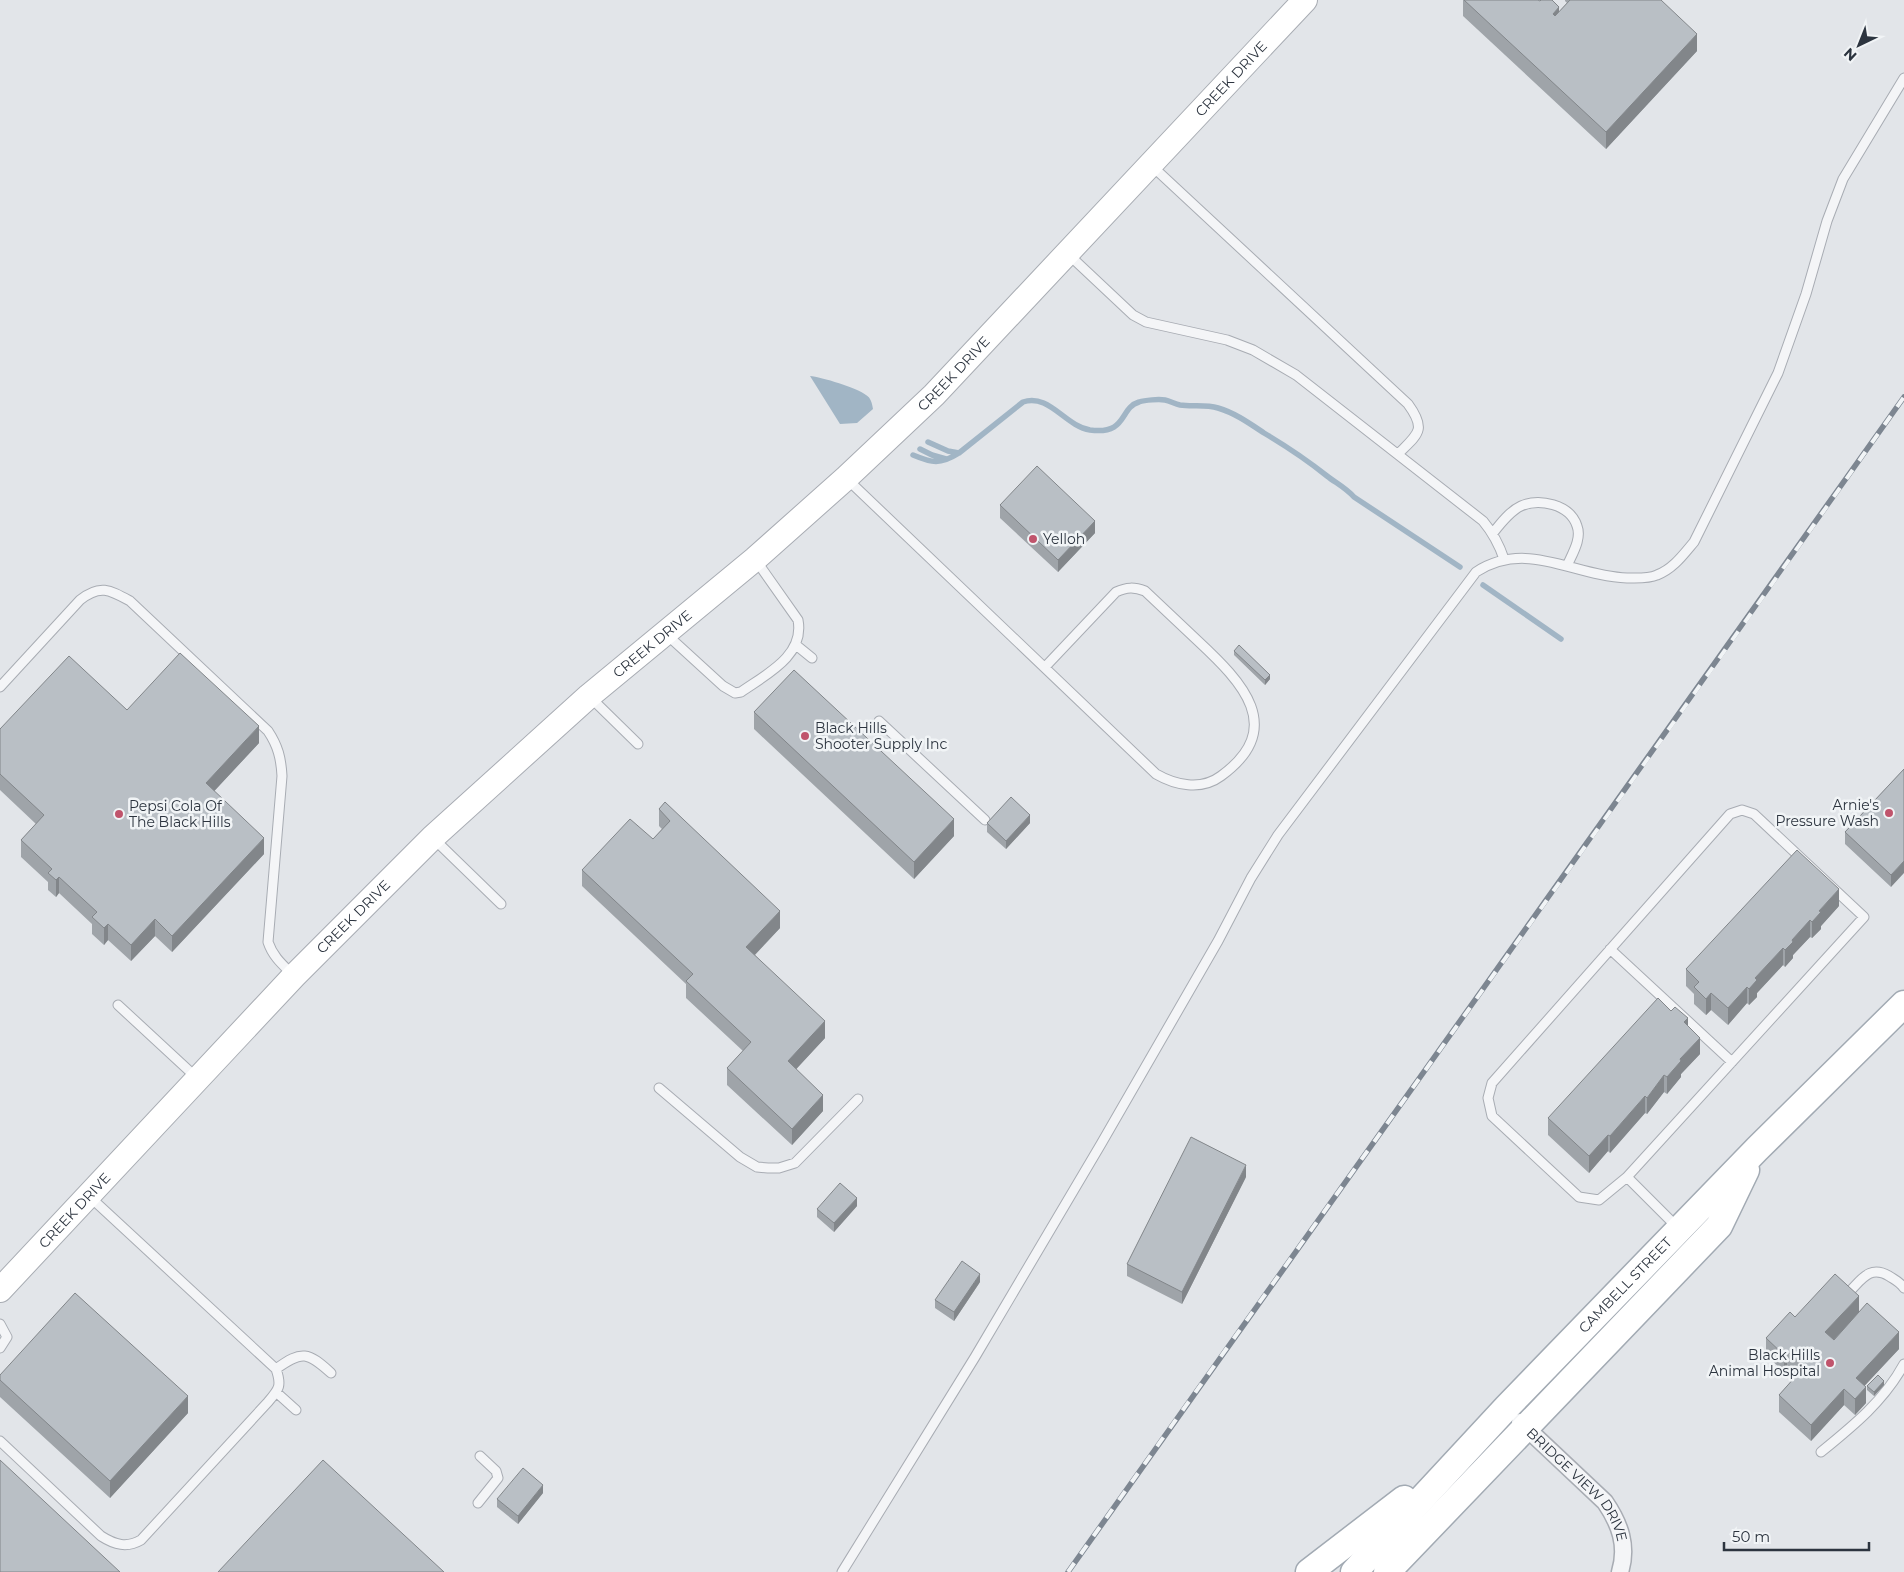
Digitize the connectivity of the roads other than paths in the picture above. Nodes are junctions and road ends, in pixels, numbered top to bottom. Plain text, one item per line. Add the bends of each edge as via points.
1 (1305, 0) edge
2 (1904, 78) edge
3 (1150, 164) junction
4 (1067, 253) junction
5 (1398, 454) junction
6 (846, 478) junction
7 (1492, 532) junction
8 (755, 559) junction
9 (1504, 559) junction
10 (1567, 566) junction
11 (665, 633) junction
12 (796, 645) junction
13 (812, 658) dead end
14 (1045, 667) junction
15 (0, 687) edge
16 (589, 696) junction
17 (879, 721) dead end
18 (638, 744) dead end
19 (985, 820) dead end
20 (432, 838) junction
21 (501, 904) dead end
22 (1610, 950) junction
23 (294, 976) junction
24 (1904, 1004) edge
25 (118, 1005) dead end
26 (1732, 1062) junction
27 (198, 1079) junction
28 (659, 1088) dead end
29 (858, 1099) dead end
30 (1756, 1149) junction
31 (1628, 1177) junction
32 (89, 1195) junction
33 (1679, 1229) junction
34 (1904, 1288) edge
35 (0, 1290) edge
36 (1850, 1291) edge
37 (0, 1324) edge
38 (0, 1348) edge
39 (1904, 1364) edge
40 (276, 1369) junction
41 (331, 1372) dead end
42 (276, 1392) junction
43 (1506, 1408) junction
44 (296, 1410) dead end
45 (1526, 1426) junction
46 (0, 1441) edge
47 (1464, 1452) junction
48 (1821, 1452) dead end
49 (480, 1456) dead end
50 (478, 1502) dead end
51 (842, 1572) edge
52 (1309, 1572) edge
53 (1354, 1572) edge
54 (1387, 1572) edge
55 (1620, 1572) edge

1 - 3 street, CREEK DRIVE
2 - 10 lane via 1843,179 1778,373 1694,542 1680,559 1656,576 1613,577
3 - 4 street, CREEK DRIVE
3 - 5 lane via 1408,404 1420,426 1416,436
4 - 5 lane via 1133,315 1146,322 1227,340 1253,350 1296,375
4 - 6 street, CREEK DRIVE via 934,395
5 - 7 lane via 1483,521
6 - 8 street, CREEK DRIVE
6 - 14 lane
7 - 9 lane
7 - 10 lane via 1520,506 1546,503 1560,507 1578,526 1577,541
8 - 11 street, CREEK DRIVE
8 - 12 lane via 798,620 800,629
9 - 10 lane via 1519,557
9 - 51 lane via 1476,572 1278,835 1096,1152
11 - 12 lane via 723,686 736,693 782,663
11 - 16 street, CREEK DRIVE
12 - 13 lane
14 - 14 lane via 1156,774 1168,781 1183,785 1202,784 1218,778 1243,755 1251,740 1255,724 1247,696 1238,681 1145,591 1137,588 1116,592
15 - 23 lane via 80,600 90,592 102,589 130,601 268,731 281,756 282,776 268,942 275,956
16 - 18 lane
16 - 20 street, CREEK DRIVE
17 - 19 lane
20 - 21 lane
20 - 23 street, CREEK DRIVE
22 - 26 lane
22 - 26 lane via 1730,814 1742,810 1754,814 1864,917
22 - 31 lane via 1492,1083 1488,1098 1492,1116 1579,1197 1599,1200
23 - 27 street, CREEK DRIVE
24 - 30 main road, CAMBELL STREET
25 - 27 lane
26 - 31 lane
27 - 32 street, CREEK DRIVE
28 - 29 lane via 740,1157 757,1167 768,1168 795,1163
30 - 33 main road, CAMBELL STREET
30 - 45 main road via 1719,1226
31 - 33 lane
32 - 35 street, CREEK DRIVE
32 - 40 lane
33 - 43 main road, CAMBELL STREET
34 - 36 lane via 1881,1272 1868,1273
37 - 38 lane via 7,1337
39 - 48 lane via 1875,1405
40 - 41 lane via 303,1354 315,1358
40 - 42 lane via 280,1382
42 - 44 lane
42 - 46 lane via 142,1540 133,1545 121,1546 101,1536
43 - 45 street, BRIDGE VIEW DRIVE
43 - 47 main road, CAMBELL STREET
45 - 54 main road
45 - 55 street, BRIDGE VIEW DRIVE via 1592,1487 1615,1516 1622,1534
47 - 52 main road
47 - 53 main road, CAMBELL STREET
49 - 50 lane via 496,1471 498,1478

